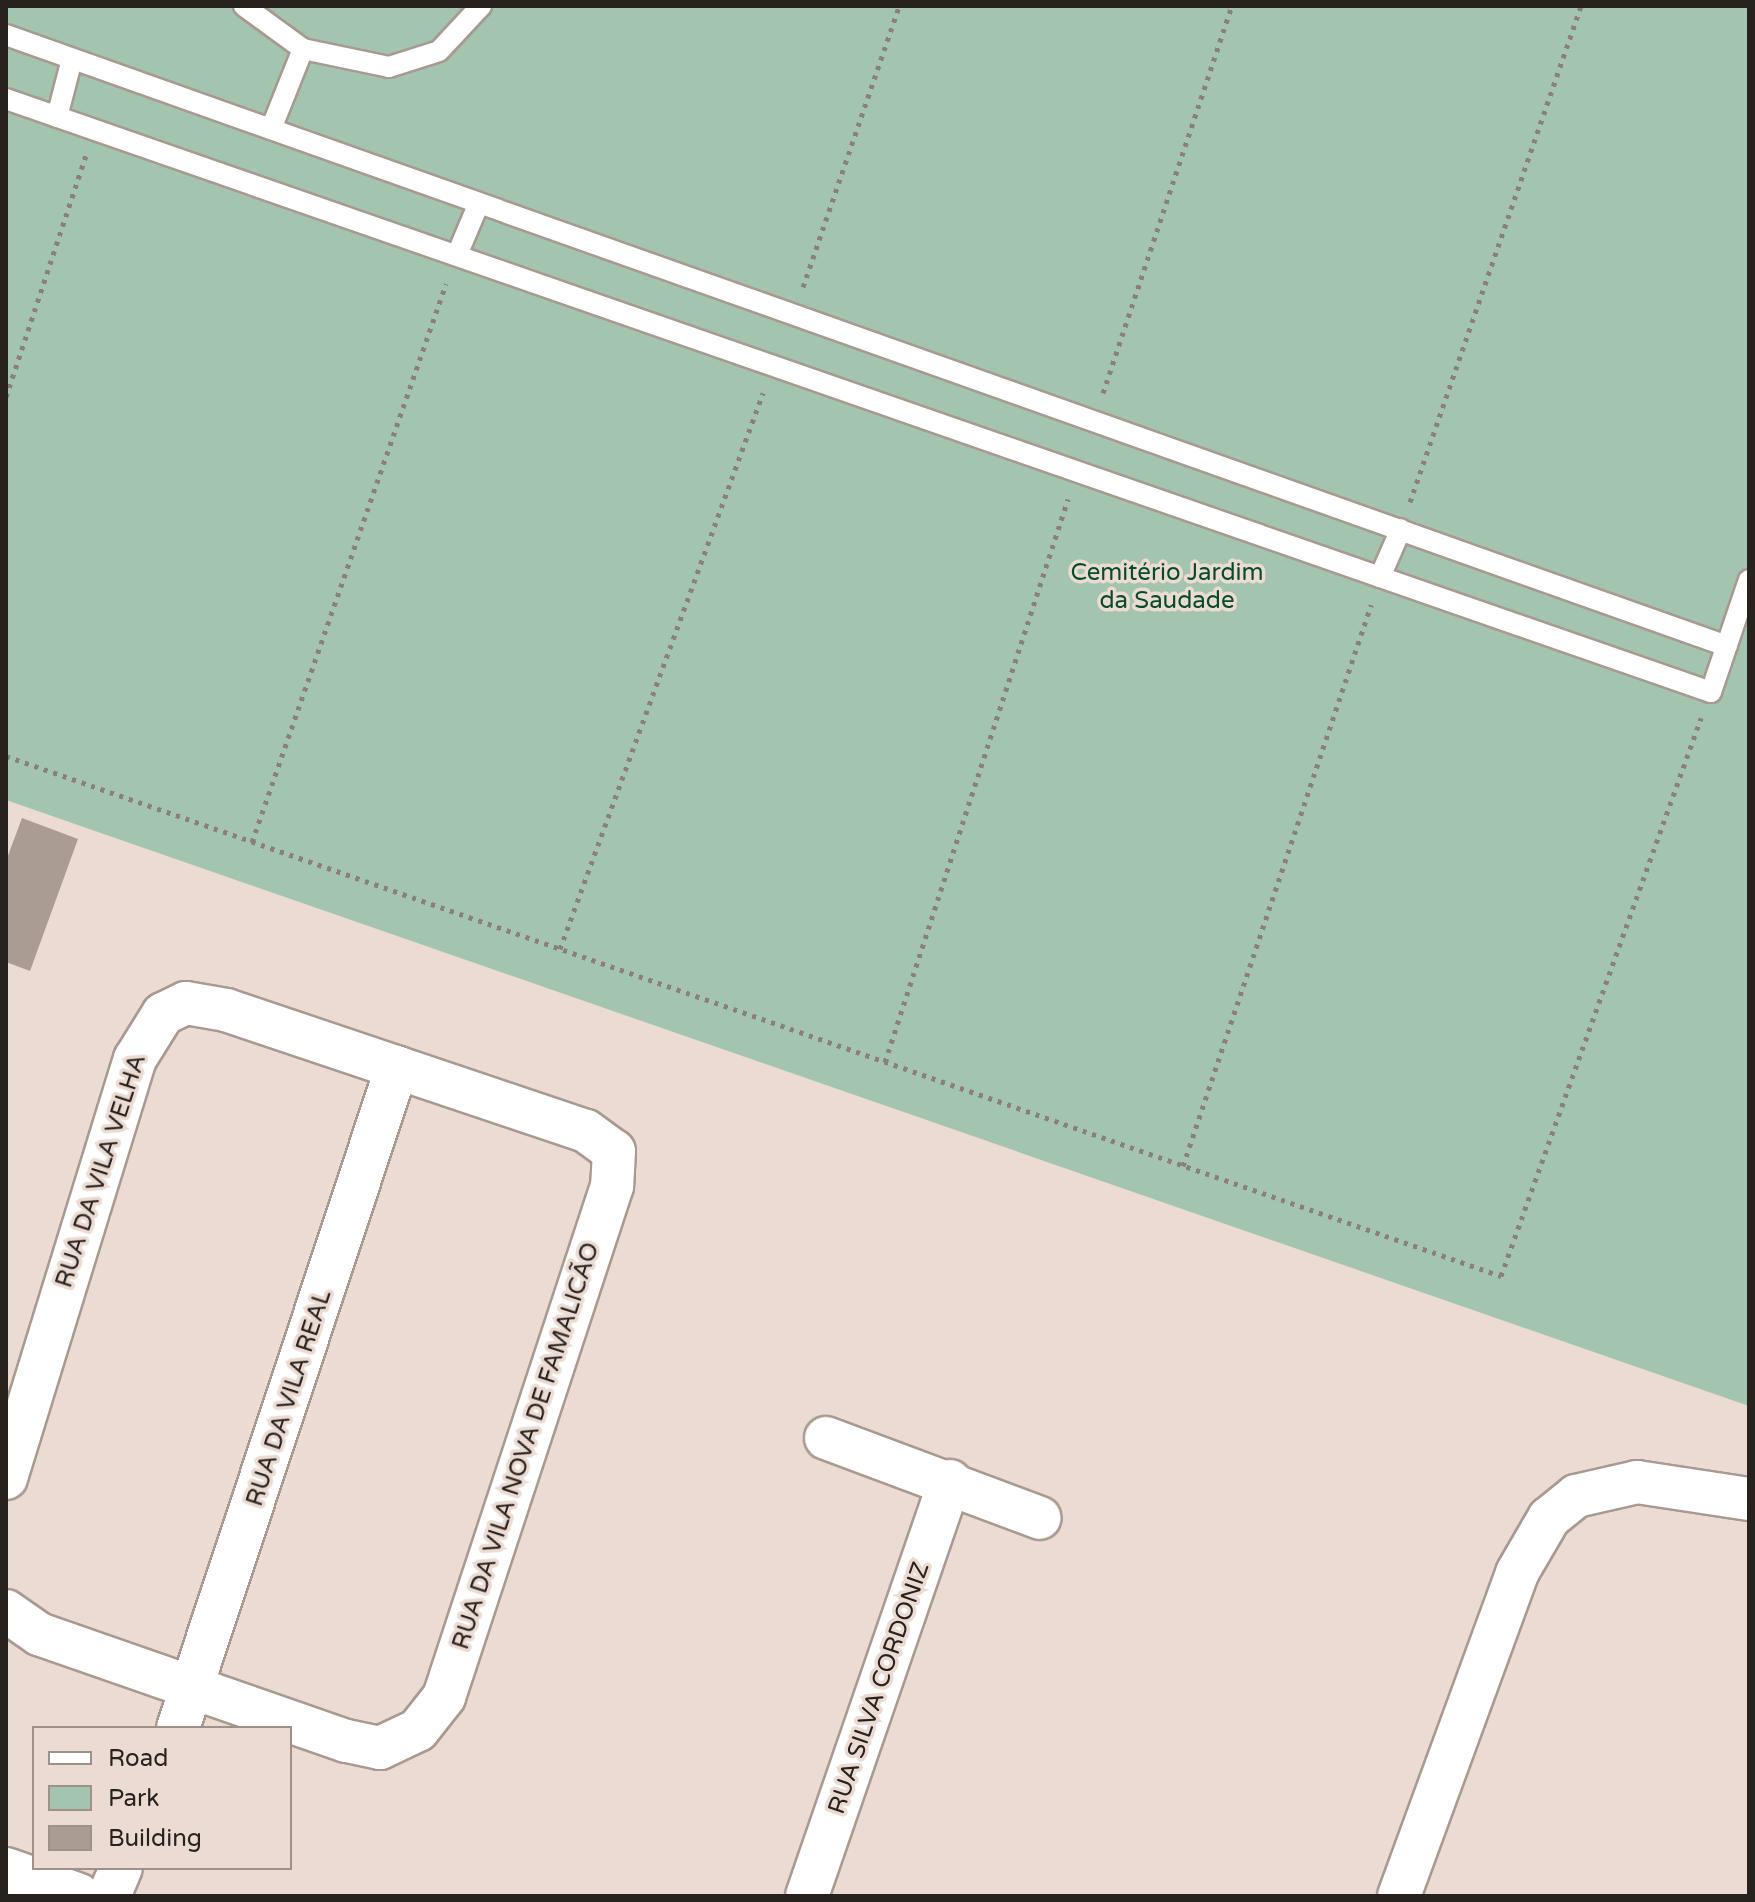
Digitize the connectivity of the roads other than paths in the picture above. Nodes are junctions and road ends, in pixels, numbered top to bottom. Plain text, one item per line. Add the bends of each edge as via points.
1 (244, 6) edge
2 (481, 6) edge
3 (6, 35) edge
4 (303, 49) junction
5 (72, 59) junction
6 (6, 99) edge
7 (57, 117) junction
8 (271, 129) junction
9 (479, 203) junction
10 (457, 255) junction
11 (1401, 529) junction
12 (1380, 577) junction
13 (1749, 580) edge
14 (1727, 646) junction
15 (397, 1067) junction
16 (826, 1438) dead end
17 (6, 1478) edge
18 (950, 1481) junction
19 (1749, 1499) edge
20 (1040, 1518) dead end
21 (6, 1611) edge
22 (193, 1690) junction
23 (179, 1726) edge
24 (6, 1870) edge
25 (120, 1870) edge
26 (79, 1896) edge
27 (109, 1896) edge
28 (807, 1896) edge
29 (1399, 1896) edge

1 - 4 lane
2 - 4 lane via 454,40 410,65 365,65
3 - 5 lane
4 - 8 lane
5 - 7 lane
5 - 8 lane
6 - 7 lane
7 - 10 lane
8 - 9 lane
9 - 10 lane
9 - 11 lane
10 - 12 lane
11 - 12 lane
11 - 14 lane
12 - 14 lane via 1711,692
13 - 14 lane
15 - 17 street, RUA DA VILA VELHA via 226,1010 186,1003 163,1014 135,1059
15 - 22 street, RUA DA VILA REAL
15 - 22 street, RUA DA VILA NOVA DE FAMALICÃO via 605,1140 616,1163 600,1223 444,1697 418,1730 380,1748
16 - 18 street
18 - 20 street
18 - 28 street, RUA SILVA CORDONIZ
19 - 29 street via 1637,1482 1576,1496 1549,1518 1496,1626
21 - 22 street via 39,1634
22 - 23 street, RUA DA VILA REAL
24 - 26 main road
25 - 27 street

